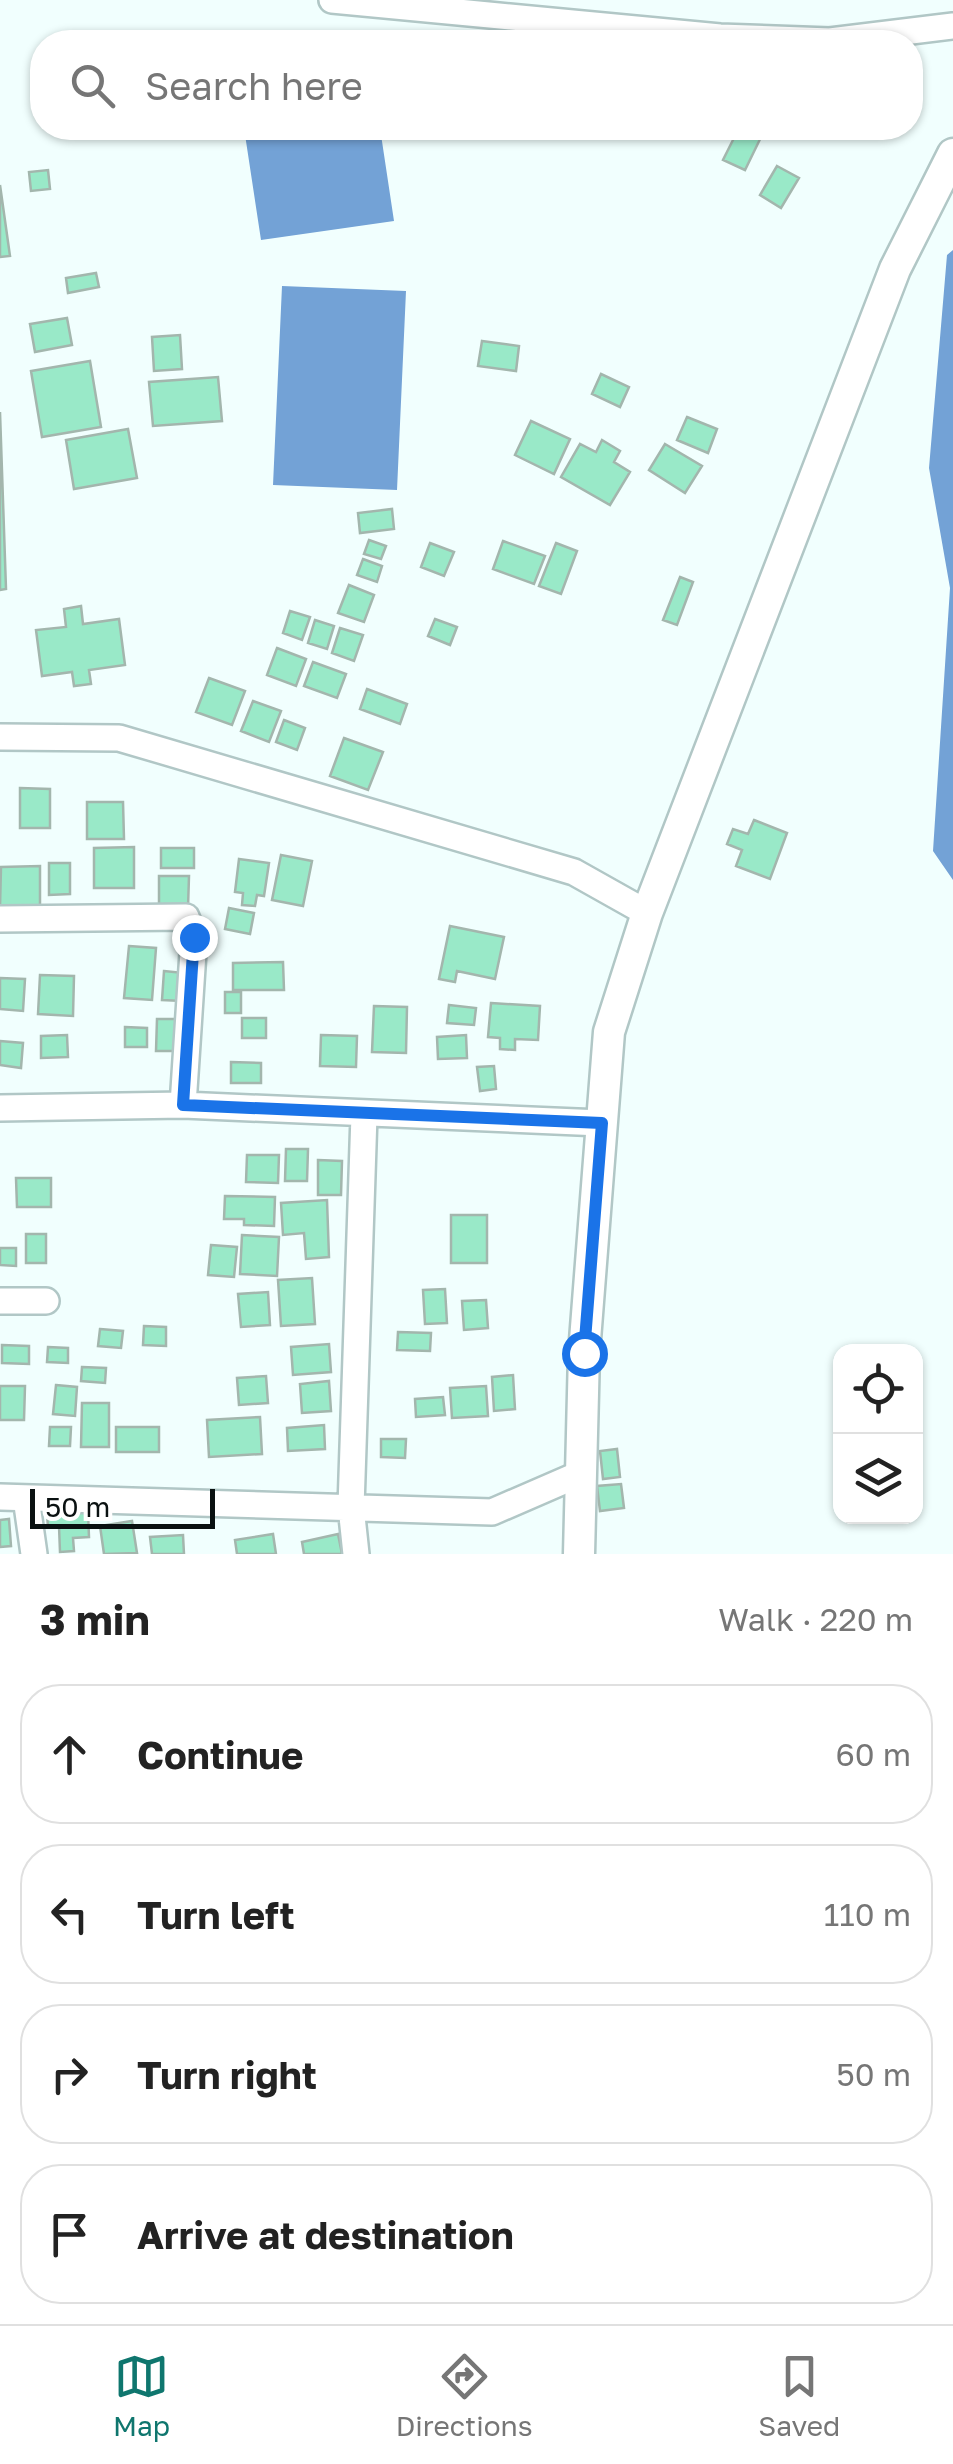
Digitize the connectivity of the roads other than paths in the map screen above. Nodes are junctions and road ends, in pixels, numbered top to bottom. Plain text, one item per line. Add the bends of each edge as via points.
1 (332, 0) edge
2 (953, 26) edge
3 (655, 30) edge
4 (920, 30) edge
5 (953, 154) edge
6 (0, 737) edge
7 (647, 913) junction
8 (0, 918) edge
9 (183, 1105) junction
10 (0, 1108) edge
11 (364, 1115) junction
12 (602, 1123) junction
13 (0, 1300) edge
14 (46, 1300) dead end
15 (582, 1473) junction
16 (13, 1497) edge
17 (351, 1507) junction
18 (34, 1554) edge
19 (356, 1554) edge
20 (579, 1554) edge

1 - 3 street
2 - 4 street
5 - 7 street via 895,269
6 - 7 street via 118,738 574,872
7 - 12 street via 608,1032
8 - 9 street via 186,917 194,937
9 - 10 street
9 - 11 street
11 - 12 street
11 - 17 street
12 - 15 street
13 - 14 street
15 - 17 street via 492,1512
15 - 20 street
16 - 17 street
16 - 18 street
17 - 19 street

